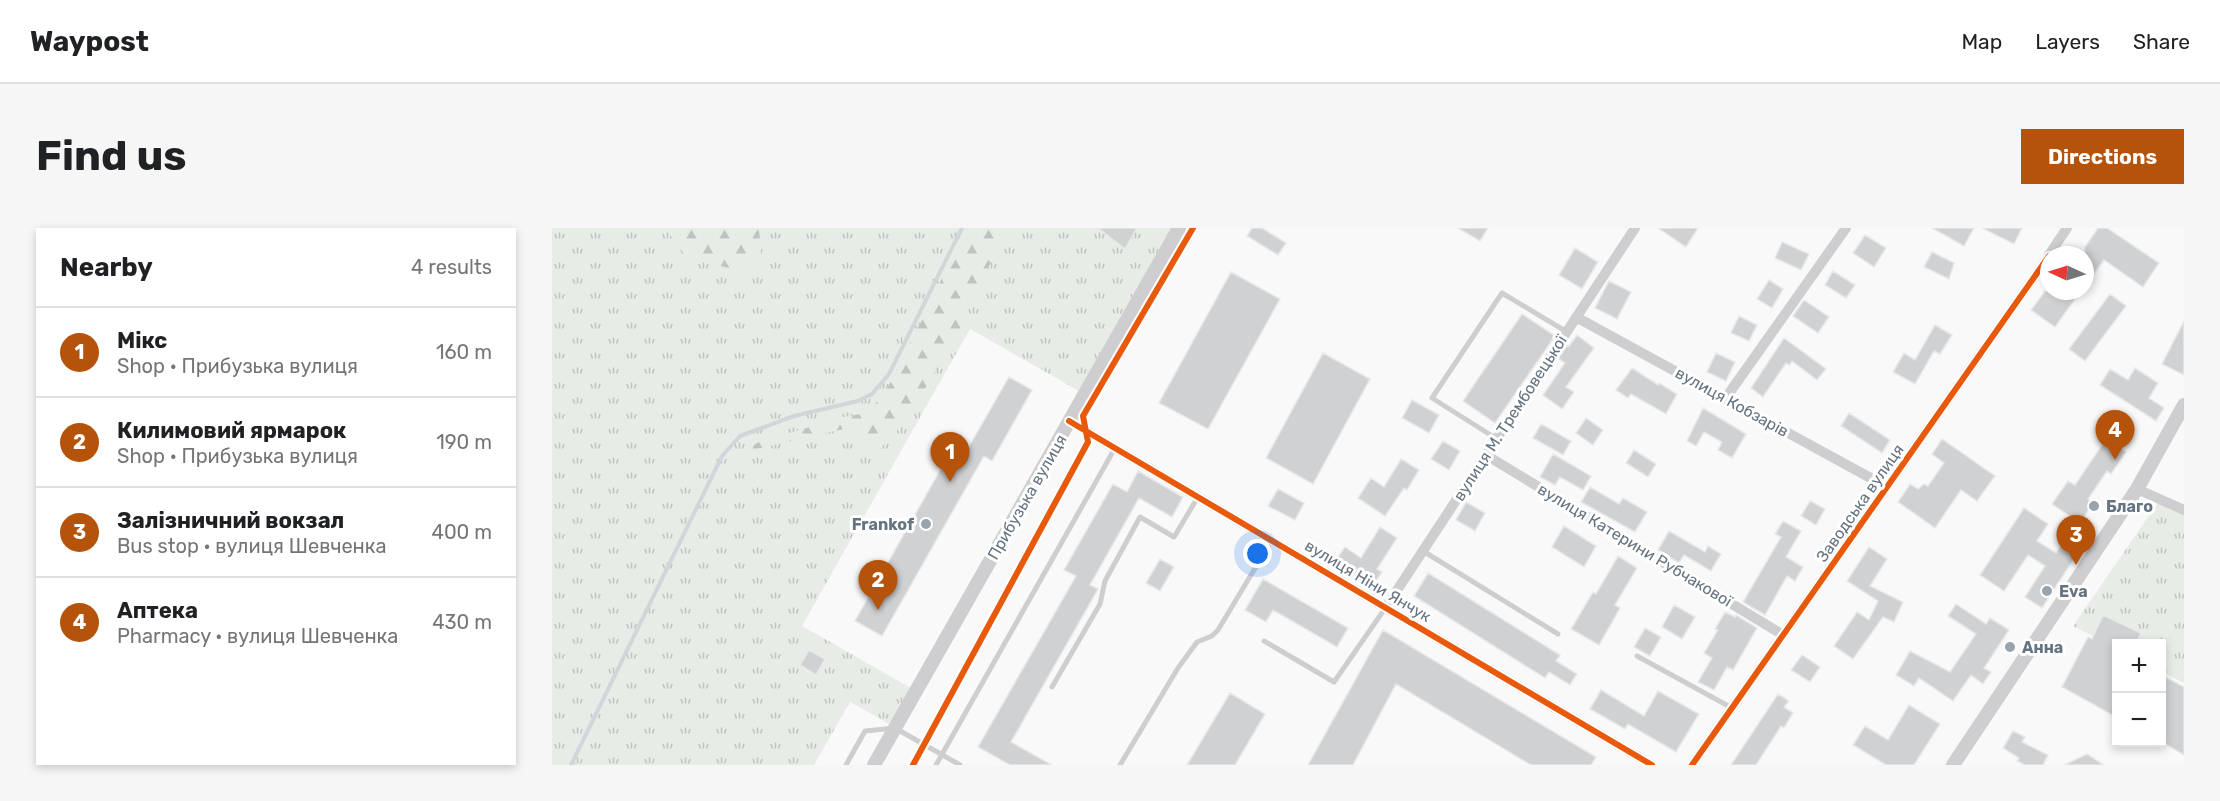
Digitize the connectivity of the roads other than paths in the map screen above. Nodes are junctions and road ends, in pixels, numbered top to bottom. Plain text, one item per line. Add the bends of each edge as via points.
1 (1179, 228) edge
2 (1635, 228) edge
3 (1846, 228) edge
4 (2067, 228) edge
5 (2055, 246) edge
6 (2040, 268) edge
7 (1576, 317) junction
8 (1567, 332) junction
9 (1725, 399) junction
10 (2184, 405) edge
11 (1070, 421) junction
12 (1497, 439) junction
13 (1115, 448) junction
14 (1486, 455) junction
15 (1887, 488) junction
16 (2137, 489) junction
17 (1198, 497) junction
18 (2184, 510) edge
19 (1272, 540) junction
20 (1423, 551) junction
21 (1386, 608) junction
22 (1558, 634) dead end
23 (1784, 635) junction
24 (1264, 641) dead end
25 (1637, 656) dead end
26 (1052, 687) dead end
27 (1732, 708) junction
28 (895, 728) junction
29 (942, 755) junction
30 (846, 765) edge
31 (874, 765) edge
32 (936, 765) edge
33 (960, 765) edge
34 (1120, 765) edge
35 (1652, 765) edge
36 (1692, 765) edge
37 (1953, 765) edge

1 - 11 street, Прибузька вулиця
2 - 7 street, вулиця М. Трембовецької
3 - 9 street
4 - 5 street, Заводська вулиця
6 - 15 street, Заводська вулиця
7 - 8 street, вулиця М. Трембовецької
7 - 9 street, вулиця Кобзарів
8 - 12 street, вулиця М. Трембовецької
8 - 12 lane via 1502,293 1432,398
9 - 15 street, вулиця Кобзарів
10 - 16 street
11 - 13 street, вулиця Ніни Янчук
11 - 28 street, Прибузька вулиця
12 - 14 street, вулиця М. Трембовецької
13 - 17 street, вулиця Ніни Янчук
13 - 29 lane
14 - 20 street, вулиця М. Трембовецької
14 - 23 street, вулиця Катерини Рубчакової
15 - 23 street, Заводська вулиця
16 - 18 street
16 - 37 street
17 - 19 street, вулиця Ніни Янчук
17 - 26 lane via 1174,537 1140,517 1105,581 1100,604
19 - 21 street, вулиця Ніни Янчук
19 - 34 lane via 1218,630 1197,642 1178,668
20 - 21 street, вулиця М. Трембовецької
20 - 22 lane
21 - 24 lane via 1334,682
21 - 35 street, вулиця Ніни Янчук
23 - 27 street, Заводська вулиця
25 - 27 lane
27 - 36 street, Заводська вулиця
28 - 29 lane
28 - 30 lane via 865,731
28 - 31 street, Прибузька вулиця
29 - 32 lane
29 - 33 lane

